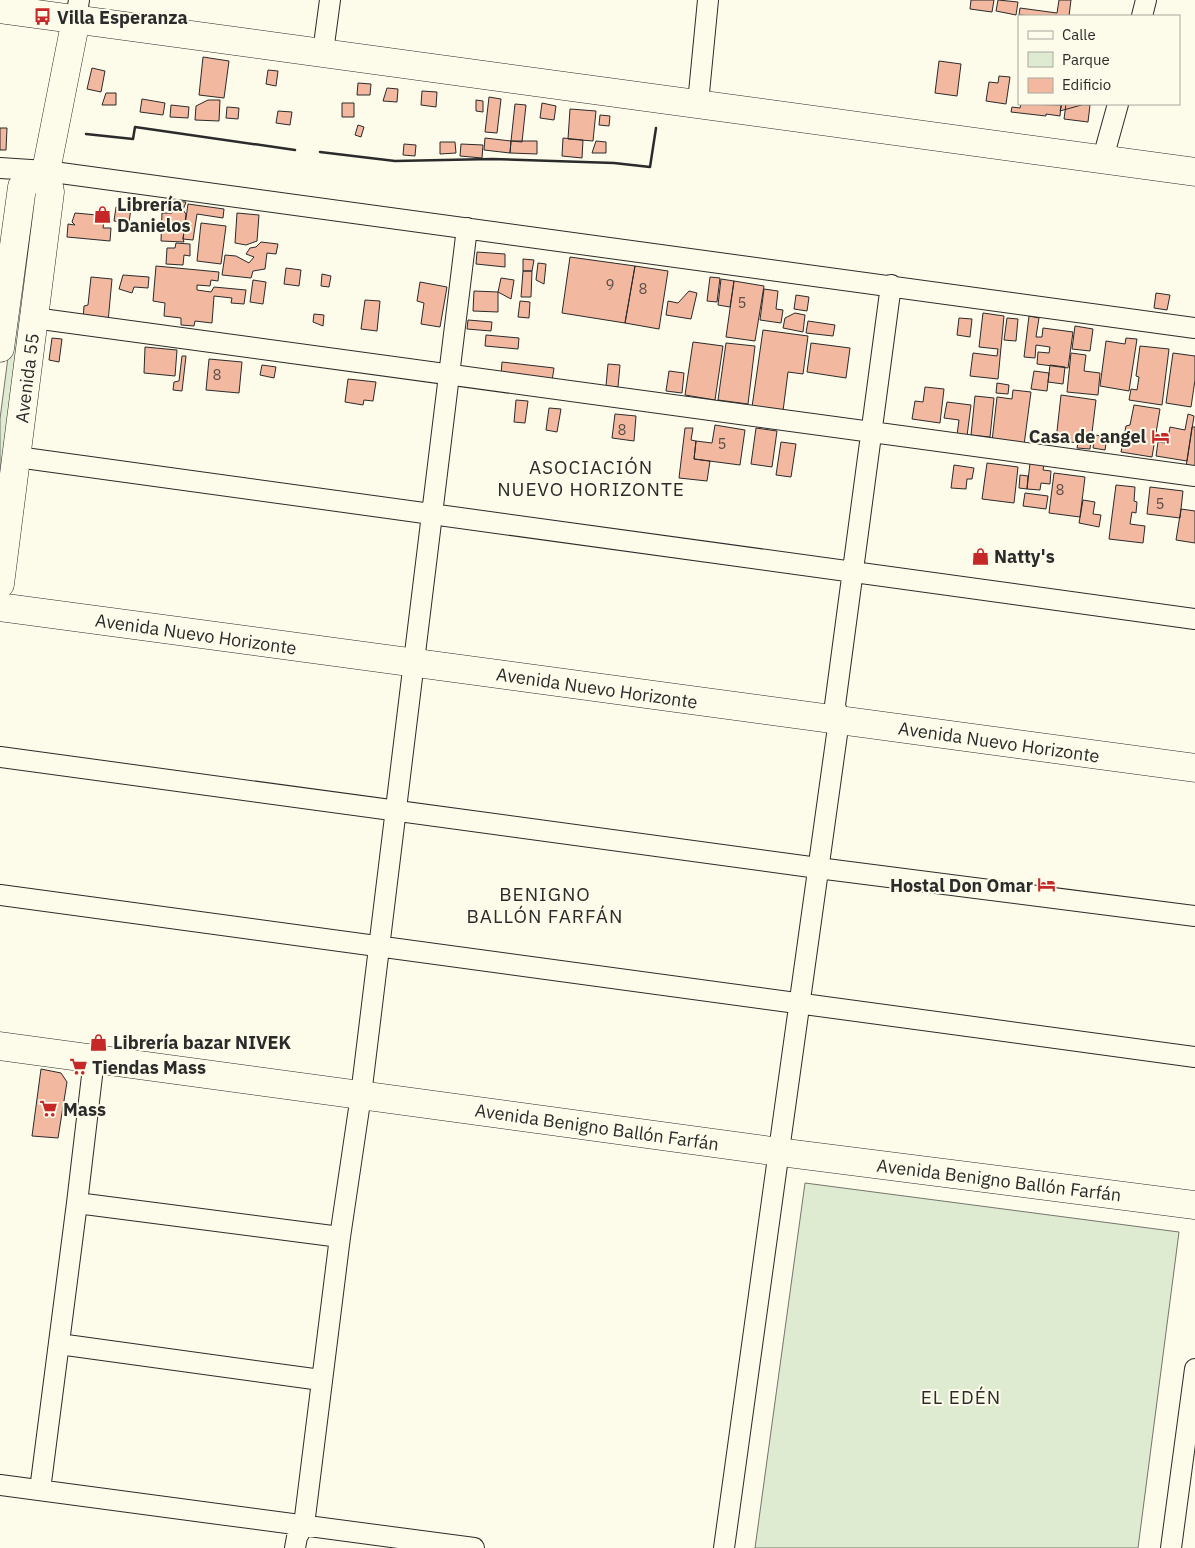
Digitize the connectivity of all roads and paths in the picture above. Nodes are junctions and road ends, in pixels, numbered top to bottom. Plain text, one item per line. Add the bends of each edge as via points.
1 (330, 0) edge
2 (708, 0) edge
3 (1146, 0) edge
4 (0, 9) edge
5 (78, 10) edge
6 (1142, 15) edge
7 (324, 52) junction
8 (698, 103) junction
9 (1118, 105) edge
10 (1103, 158) junction
11 (0, 168) edge
12 (46, 171) junction
13 (1195, 172) edge
14 (467, 228) junction
15 (891, 285) junction
16 (34, 318) junction
17 (1195, 328) edge
18 (0, 348) edge
19 (450, 374) junction
20 (872, 432) junction
21 (17, 457) junction
22 (1195, 476) edge
23 (431, 516) junction
24 (852, 571) junction
25 (0, 584) edge
26 (0, 607) edge
27 (1195, 618) edge
28 (414, 664) junction
29 (839, 720) junction
30 (0, 757) edge
31 (1195, 768) edge
32 (397, 810) junction
33 (818, 868) junction
34 (0, 895) edge
35 (1195, 916) edge
36 (379, 948) junction
37 (798, 1003) junction
38 (0, 1046) edge
39 (1195, 1058) edge
40 (94, 1059) junction
41 (361, 1095) junction
42 (780, 1152) junction
43 (77, 1203) junction
44 (1195, 1205) edge
45 (340, 1237) junction
46 (59, 1344) junction
47 (1195, 1369) edge
48 (321, 1380) junction
49 (0, 1485) edge
50 (40, 1490) junction
51 (304, 1525) junction
52 (295, 1548) edge
53 (474, 1548) edge
54 (724, 1548) edge
55 (1171, 1548) edge

1 - 7 street
2 - 8 street
3 - 6 street
4 - 5 street
5 - 7 street
5 - 12 street, Avenida 55
7 - 8 street
8 - 10 street
9 - 10 street
10 - 13 street
11 - 12 street
12 - 14 street
12 - 16 street, Avenida 55 via 50,192
12 - 18 street, Avenida 55 via 22,187
14 - 15 street
14 - 19 street
15 - 17 street
15 - 20 street
16 - 19 street
16 - 21 street, Avenida 55
19 - 20 street
19 - 23 street
20 - 22 street
20 - 24 street
21 - 23 street
21 - 25 street, Avenida 55
23 - 24 street
23 - 28 street
24 - 27 street
24 - 29 street via 835,705
26 - 28 street, Avenida Nuevo Horizonte
28 - 29 street, Avenida Nuevo Horizonte
28 - 32 street
29 - 31 street, Avenida Nuevo Horizonte
29 - 33 street
30 - 32 street
32 - 33 street
32 - 36 street
33 - 35 street
33 - 37 street
34 - 36 street
36 - 37 street
36 - 41 street
37 - 39 street
37 - 42 street
38 - 40 street, Avenida Benigno Ballón Farfán
40 - 41 street, Avenida Benigno Ballón Farfán
40 - 43 street
41 - 42 street, Avenida Benigno Ballón Farfán
41 - 45 street
42 - 44 street, Avenida Benigno Ballón Farfán
42 - 54 street
43 - 45 street
43 - 46 street
45 - 48 street
46 - 48 street
46 - 50 street
47 - 55 street
48 - 51 street
49 - 50 street
50 - 51 street
51 - 52 street
51 - 53 street

